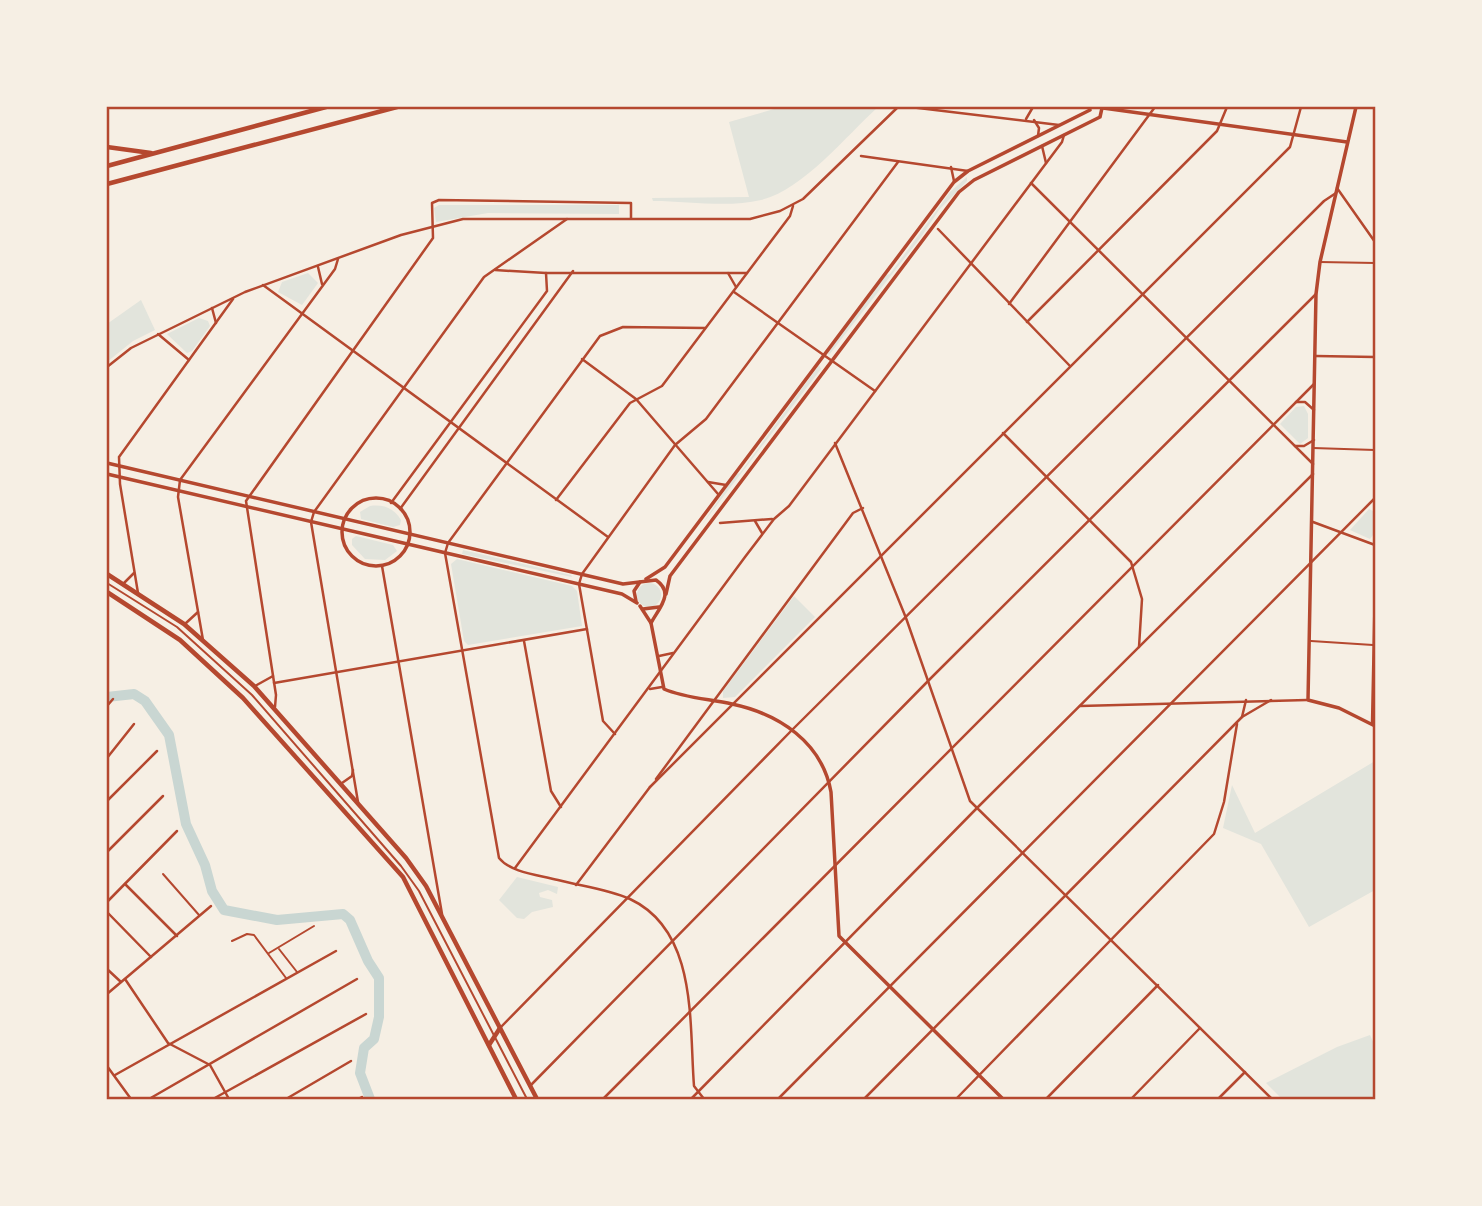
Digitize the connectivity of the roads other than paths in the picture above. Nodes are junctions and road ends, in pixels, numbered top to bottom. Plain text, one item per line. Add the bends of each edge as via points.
1 (326, 107) edge
2 (397, 107) edge
3 (898, 107) edge
4 (910, 107) edge
5 (920, 107) edge
6 (1033, 107) edge
7 (1102, 107) edge
8 (1155, 107) edge
9 (1227, 107) edge
10 (1301, 107) edge
11 (1356, 107) edge
12 (1091, 108) edge
13 (1121, 112) junction
14 (1102, 116) junction
15 (1149, 117) junction
16 (1095, 118) junction
17 (1026, 119) junction
18 (1034, 120) junction
19 (1059, 125) junction
20 (1217, 125) junction
21 (1064, 134) junction
22 (1295, 136) junction
23 (1037, 137) junction
24 (1347, 142) junction
25 (1042, 146) junction
26 (107, 147) edge
27 (155, 153) junction
28 (861, 156) dead end
29 (898, 162) junction
30 (1046, 164) junction
31 (107, 166) edge
32 (951, 167) junction
33 (968, 171) junction
34 (974, 180) junction
35 (954, 182) junction
36 (1031, 183) junction
37 (107, 184) edge
38 (1336, 190) junction
39 (793, 206) junction
40 (568, 218) junction
41 (631, 218) junction
42 (1070, 222) junction
43 (435, 227) junction
44 (938, 229) dead end
45 (1375, 242) edge
46 (1098, 250) junction
47 (338, 258) junction
48 (1320, 262) junction
49 (970, 263) junction
50 (1375, 263) edge
51 (317, 266) junction
52 (493, 270) junction
53 (573, 271) junction
54 (728, 273) junction
55 (747, 273) junction
56 (545, 274) junction
57 (322, 284) junction
58 (263, 285) junction
59 (735, 289) junction
60 (1142, 295) junction
61 (1316, 295) junction
62 (235, 296) junction
63 (1009, 304) junction
64 (212, 308) junction
65 (301, 313) junction
66 (1027, 322) junction
67 (216, 323) junction
68 (779, 323) junction
69 (705, 328) junction
70 (158, 334) junction
71 (1185, 337) junction
72 (352, 350) junction
73 (822, 354) junction
74 (1316, 356) junction
75 (1375, 357) edge
76 (582, 359) junction
77 (189, 360) junction
78 (832, 360) junction
79 (1070, 366) junction
80 (107, 367) edge
81 (1229, 382) junction
82 (1314, 384) junction
83 (403, 388) junction
84 (875, 391) junction
85 (636, 399) junction
86 (1295, 402) junction
87 (1314, 411) junction
88 (450, 423) junction
89 (1272, 425) junction
90 (458, 428) junction
91 (1003, 433) junction
92 (1314, 440) junction
93 (835, 443) junction
94 (675, 445) junction
95 (1295, 446) junction
96 (1314, 448) junction
97 (1375, 450) edge
98 (107, 463) edge
99 (506, 463) junction
100 (1313, 464) junction
101 (119, 466) junction
102 (107, 474) edge
103 (1313, 474) junction
104 (119, 477) junction
105 (1046, 477) junction
106 (180, 480) junction
107 (708, 482) junction
108 (726, 485) junction
109 (1302, 485) junction
110 (1313, 489) junction
111 (178, 490) junction
112 (719, 494) junction
113 (248, 496) junction
114 (1375, 498) edge
115 (556, 500) junction
116 (391, 503) junction
117 (245, 506) junction
118 (863, 508) junction
119 (400, 509) junction
120 (314, 512) junction
121 (345, 519) junction
122 (774, 519) junction
123 (1090, 520) junction
124 (755, 521) junction
125 (311, 522) junction
126 (1313, 522) junction
127 (720, 523) dead end
128 (696, 524) junction
129 (342, 529) junction
130 (704, 530) junction
131 (1341, 532) junction
132 (410, 533) junction
133 (762, 534) junction
134 (608, 537) junction
135 (448, 543) junction
136 (409, 545) junction
137 (1375, 545) edge
138 (445, 553) junction
139 (882, 554) junction
140 (1312, 562) junction
141 (1133, 565) junction
142 (382, 566) junction
143 (134, 573) junction
144 (107, 574) edge
145 (582, 574) junction
146 (643, 580) junction
147 (1375, 580) edge
148 (107, 583) edge
149 (123, 584) junction
150 (579, 584) junction
151 (107, 592) edge
152 (138, 594) junction
153 (666, 594) junction
154 (638, 605) junction
155 (661, 606) junction
156 (198, 612) junction
157 (906, 618) junction
158 (651, 623) junction
159 (184, 624) junction
160 (587, 629) junction
161 (203, 640) junction
162 (523, 640) junction
163 (1311, 642) junction
164 (1374, 646) edge
165 (1139, 647) junction
166 (462, 650) junction
167 (676, 652) junction
168 (657, 656) junction
169 (400, 661) junction
170 (336, 672) junction
171 (1374, 672) edge
172 (659, 673) junction
173 (273, 676) junction
174 (929, 681) junction
175 (274, 683) junction
176 (254, 686) junction
177 (662, 687) junction
178 (1310, 687) junction
179 (647, 691) junction
180 (113, 699) dead end
181 (1270, 700) junction
182 (1308, 700) junction
183 (713, 701) junction
184 (1246, 701) junction
185 (1171, 702) junction
186 (1318, 702) junction
187 (733, 704) junction
188 (107, 706) edge
189 (1080, 706) junction
190 (275, 707) junction
191 (1242, 717) junction
192 (1237, 722) junction
193 (134, 724) dead end
194 (1374, 725) edge
195 (793, 729) junction
196 (615, 734) junction
197 (950, 748) junction
198 (157, 751) dead end
199 (107, 758) edge
200 (353, 770) junction
201 (829, 782) junction
202 (342, 783) junction
203 (650, 787) junction
204 (163, 796) dead end
205 (107, 801) edge
206 (358, 802) junction
207 (561, 807) junction
208 (977, 808) junction
209 (177, 831) dead end
210 (107, 852) edge
211 (1021, 852) junction
212 (835, 863) junction
213 (515, 868) junction
214 (163, 874) dead end
215 (125, 884) junction
216 (576, 885) junction
217 (1065, 894) junction
218 (628, 898) junction
219 (107, 902) edge
220 (211, 906) dead end
221 (107, 912) edge
222 (199, 916) junction
223 (443, 921) junction
224 (314, 926) dead end
225 (177, 936) junction
226 (674, 939) junction
227 (1112, 940) junction
228 (232, 941) dead end
229 (844, 943) junction
230 (278, 948) junction
231 (336, 951) dead end
232 (268, 953) junction
233 (152, 958) junction
234 (107, 970) edge
235 (298, 972) junction
236 (287, 978) junction
237 (357, 979) dead end
238 (123, 980) junction
239 (1158, 985) junction
240 (888, 986) junction
241 (107, 994) edge
242 (688, 1012) junction
243 (366, 1014) dead end
244 (500, 1028) junction
245 (1200, 1028) junction
246 (932, 1029) junction
247 (493, 1035) junction
248 (168, 1043) junction
249 (488, 1045) junction
250 (351, 1061) dead end
251 (210, 1065) junction
252 (108, 1069) edge
253 (1245, 1072) junction
254 (115, 1075) junction
255 (979, 1076) junction
256 (530, 1086) junction
257 (226, 1093) junction
258 (697, 1093) junction
259 (131, 1099) edge
260 (149, 1099) edge
261 (213, 1099) edge
262 (229, 1099) edge
263 (286, 1099) edge
264 (515, 1099) edge
265 (527, 1099) edge
266 (537, 1099) edge
267 (603, 1099) edge
268 (691, 1099) edge
269 (704, 1099) edge
270 (778, 1099) edge
271 (864, 1099) edge
272 (956, 1099) edge
273 (1003, 1099) edge
274 (1046, 1099) edge
275 (1131, 1099) edge
276 (1218, 1099) edge
277 (1272, 1099) edge

1 - 27 main road
2 - 37 main road
3 - 39 street
4 - 5 street
5 - 17 street
6 - 17 street
7 - 13 street
7 - 14 street
8 - 15 street
9 - 20 street
10 - 22 street
11 - 24 street
12 - 16 street
12 - 19 street
13 - 14 street
13 - 15 street
14 - 16 street
15 - 20 street
15 - 42 street
16 - 21 street
17 - 18 street
18 - 19 street
18 - 23 street via 1039,128
19 - 21 street
19 - 23 street
20 - 22 street
20 - 46 street via 1217,131
21 - 25 street
21 - 30 street
22 - 24 street
22 - 60 street via 1290,147
23 - 25 street
23 - 33 street
24 - 38 street
25 - 30 street
25 - 34 street
26 - 27 main road
27 - 31 main road
28 - 29 street
29 - 32 street
29 - 68 street
30 - 36 street
32 - 33 street
32 - 35 street
33 - 34 street
33 - 35 street
34 - 78 street via 956,196
35 - 73 street
36 - 42 street
36 - 49 street
38 - 45 street
38 - 48 street
38 - 71 street
39 - 41 street via 750,219
39 - 55 street
40 - 41 street
40 - 43 street via 482,217
40 - 52 street
41 - 43 street via 631,203 439,200 430,206
42 - 46 street
42 - 63 street
43 - 47 street
43 - 72 street via 433,238
44 - 49 street
46 - 60 street
46 - 66 street
47 - 51 street
47 - 57 street
48 - 50 lane
48 - 61 street
49 - 63 street
49 - 84 street
51 - 57 street
51 - 58 street
52 - 56 street
52 - 83 street
53 - 54 street
53 - 56 street
53 - 90 street
54 - 55 street
54 - 59 street
55 - 59 street
56 - 88 street via 547,291
57 - 65 street
58 - 62 street
58 - 65 street
59 - 68 street
59 - 69 street
60 - 71 street
60 - 79 street
61 - 74 street
61 - 81 street
62 - 64 street
62 - 67 street
63 - 66 street
64 - 67 street
64 - 70 street
65 - 72 street
65 - 106 street
66 - 79 street
67 - 77 street
68 - 73 street
68 - 94 street via 706,419
69 - 76 street via 614,329 600,336
69 - 85 street via 662,386
70 - 77 street
70 - 80 street
71 - 81 street
71 - 105 street
72 - 83 street
72 - 113 street
73 - 78 street
73 - 108 street
74 - 75 street
74 - 82 street
76 - 85 street
76 - 99 street
77 - 101 street via 121,454
78 - 84 street
78 - 130 street
79 - 91 street
81 - 89 street
81 - 123 street
82 - 86 street
82 - 87 street
83 - 88 street
83 - 120 street
84 - 93 street
85 - 94 street
85 - 115 street
86 - 87 street via 1304,402
86 - 89 street
87 - 92 street
88 - 90 street
88 - 116 street
89 - 95 street
89 - 141 street
90 - 99 street
90 - 119 street
91 - 105 street
91 - 139 street
92 - 95 street
92 - 96 street
93 - 118 street
93 - 122 street
94 - 107 street
94 - 134 street
95 - 100 street
96 - 97 lane
96 - 100 street
98 - 101 street
99 - 115 street
99 - 135 street
100 - 103 street
101 - 104 street
101 - 106 street
102 - 104 street
103 - 109 street
103 - 110 street
104 - 111 street
104 - 143 street
105 - 123 street
105 - 157 street
106 - 111 street
106 - 113 street
107 - 108 street
107 - 112 street
108 - 112 street
109 - 110 street
109 - 165 street
110 - 126 street
111 - 117 street
111 - 156 street
112 - 128 street
113 - 117 street
113 - 120 street
114 - 131 street
115 - 134 street
116 - 119 street
116 - 121 street via 365,501
117 - 125 street
117 - 173 street
118 - 139 street
118 - 183 street via 853,513
119 - 132 street
120 - 121 street
120 - 125 street
121 - 129 street
121 - 132 street
122 - 124 street
122 - 133 street
123 - 141 street
123 - 174 street
124 - 127 street
124 - 133 street
125 - 129 street
125 - 170 street
126 - 131 street
126 - 140 street
128 - 130 street
128 - 146 street via 665,567
129 - 136 street
129 - 142 street via 352,555 366,564
130 - 153 street via 670,576
131 - 137 street
131 - 140 street
132 - 135 street
132 - 136 street
133 - 167 street
134 - 145 street
135 - 138 street
135 - 145 street
136 - 138 street
136 - 142 street via 398,559
138 - 150 street
138 - 166 street
139 - 157 street
139 - 187 street
140 - 163 street
140 - 185 street
141 - 165 street via 1142,606
141 - 197 street
142 - 169 street
143 - 149 street
143 - 152 street
144 - 149 main road
145 - 146 street via 623,584
145 - 150 street
146 - 153 street via 659,582
146 - 154 street via 635,591
147 - 164 street
148 - 247 lane via 177,627 252,695 377,836 415,885
149 - 152 main road
150 - 154 street via 625,595
150 - 160 street
151 - 249 main road via 180,640 243,698 401,874
152 - 159 main road
153 - 155 street
154 - 155 street via 652,610
154 - 158 street
155 - 158 street
156 - 159 street
156 - 161 street
157 - 174 street
157 - 195 street
158 - 168 street
159 - 161 main road
160 - 162 street
160 - 196 street via 603,721
161 - 176 main road
162 - 166 street
162 - 207 street via 551,791
163 - 164 lane
163 - 178 street
164 - 171 street
165 - 189 street
166 - 169 street
166 - 213 street via 497,855
167 - 168 street
167 - 172 street
168 - 172 street
169 - 170 street
169 - 223 street
170 - 175 street
170 - 200 street
171 - 194 street
172 - 177 street
172 - 179 street
173 - 175 street
173 - 176 street
174 - 197 street
174 - 201 street
175 - 190 street
176 - 190 main road
177 - 179 street
177 - 183 street
178 - 182 street
178 - 186 street
179 - 196 street
180 - 188 street
181 - 182 street
181 - 184 street
181 - 191 street
182 - 186 street
183 - 187 street
183 - 203 street
184 - 185 street
184 - 191 street
185 - 189 street
185 - 211 street
186 - 194 street
187 - 195 street
187 - 203 street
189 - 208 street
190 - 202 main road
191 - 192 street
192 - 217 street
192 - 227 street via 1214,834
193 - 199 street
195 - 201 street via 815,754
195 - 218 street
196 - 207 street
197 - 208 street via 965,793
197 - 212 street
198 - 205 street
200 - 202 street
200 - 206 street
201 - 212 street
201 - 226 street
202 - 206 main road
203 - 216 street
204 - 210 street
206 - 223 main road via 416,871
207 - 213 street
208 - 211 street
208 - 229 street
209 - 215 street
211 - 217 street
211 - 240 street
212 - 229 street via 839,933
212 - 242 street
213 - 216 street
214 - 222 lane
215 - 219 street
215 - 225 street
216 - 218 street
217 - 227 street
217 - 246 street
218 - 226 street
218 - 244 street
220 - 222 street
221 - 233 street
222 - 225 street
223 - 244 main road
224 - 230 lane
225 - 233 street
226 - 242 street via 684,971
226 - 256 street
227 - 239 street
227 - 255 street
228 - 232 lane via 251,934
229 - 240 street
229 - 258 street
230 - 232 lane
230 - 235 lane
231 - 235 street
232 - 236 lane
233 - 238 street
234 - 238 street
235 - 236 street
236 - 248 street
237 - 251 street
238 - 241 street
238 - 248 street
239 - 245 street
239 - 274 street
240 - 246 street
240 - 270 street
242 - 258 street
242 - 267 street
243 - 257 street
244 - 247 main road
244 - 256 main road
245 - 253 street
245 - 275 street
246 - 255 street
246 - 271 street
247 - 249 main road
247 - 265 lane
248 - 251 street
248 - 254 street
249 - 264 main road
250 - 263 street
251 - 257 street
251 - 260 street
252 - 254 street
253 - 276 street
253 - 277 street
254 - 259 street
255 - 272 street
255 - 273 street
256 - 266 main road
257 - 261 street
257 - 262 street
258 - 268 street
258 - 269 street

